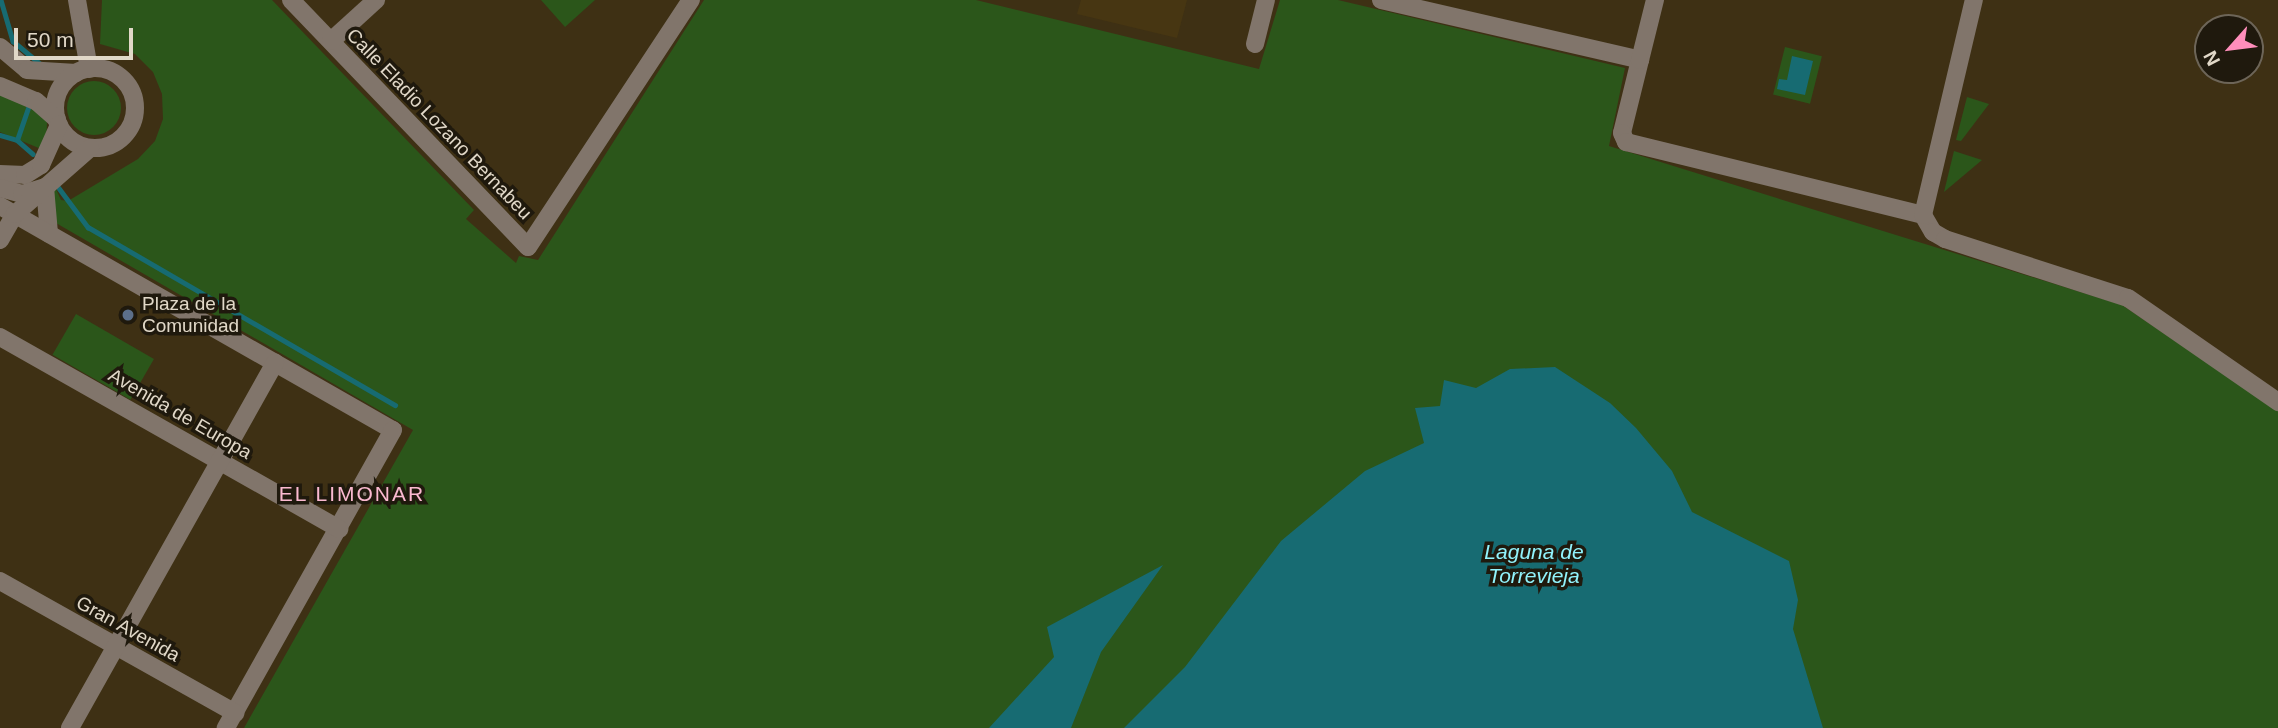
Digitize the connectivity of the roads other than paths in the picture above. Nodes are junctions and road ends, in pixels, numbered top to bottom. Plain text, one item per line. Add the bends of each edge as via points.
1 (78, 0) edge
2 (291, 0) edge
3 (376, 0) edge
4 (691, 0) edge
5 (1266, 0) edge
6 (1381, 0) edge
7 (1655, 0) edge
8 (1974, 0) edge
9 (331, 41) junction
10 (1255, 44) dead end
11 (0, 47) edge
12 (1640, 60) junction
13 (83, 71) junction
14 (0, 86) edge
15 (58, 122) junction
16 (90, 148) junction
17 (0, 174) edge
18 (44, 187) junction
19 (0, 188) edge
20 (7, 210) edge
21 (1923, 215) junction
22 (49, 234) junction
23 (0, 240) edge
24 (0, 337) edge
25 (275, 363) junction
26 (2278, 402) edge
27 (220, 461) junction
28 (339, 529) junction
29 (0, 581) edge
30 (116, 646) junction
31 (231, 720) edge
32 (70, 728) edge

1 - 13 street
2 - 9 street, Calle Eladio Lozano Bernabeu
3 - 9 street
4 - 9 street, Calle Eladio Lozano Bernabeu via 528,247
5 - 10 street
6 - 12 street
7 - 12 street
8 - 21 street
11 - 13 street via 27,70
12 - 21 street via 1622,133 1626,142
13 - 15 street via 58,92
13 - 16 street via 121,78 135,108 121,138
14 - 15 street via 36,100
15 - 16 street via 72,141
15 - 17 street via 41,165 24,175
16 - 18 street
18 - 19 street via 22,194
18 - 20 street
18 - 22 street
20 - 22 street
20 - 23 street
21 - 26 street via 1928,227 1945,239 2128,298
22 - 25 street
24 - 27 street, Avenida de Europa
25 - 27 street
25 - 28 street via 394,433
27 - 28 street, Avenida de Europa
27 - 30 street
28 - 31 street
29 - 30 street, Gran Avenida
30 - 31 street, Gran Avenida
30 - 32 street

